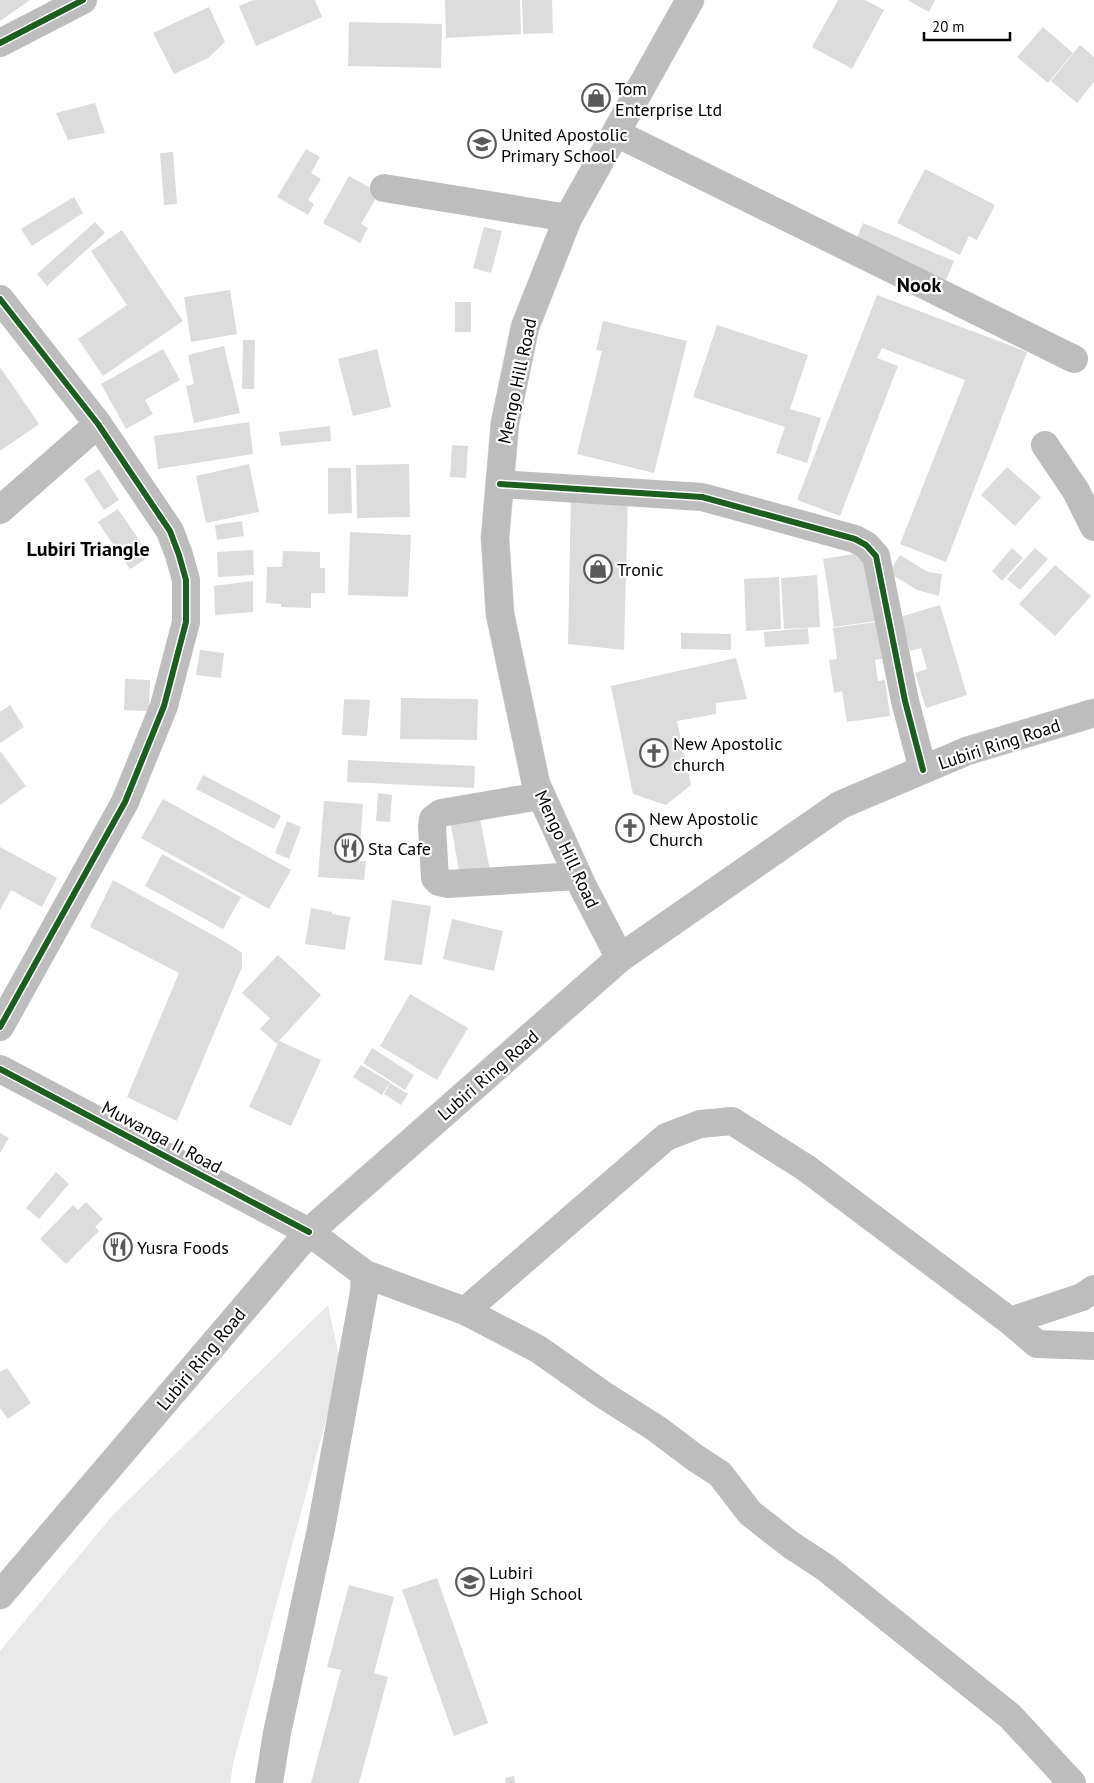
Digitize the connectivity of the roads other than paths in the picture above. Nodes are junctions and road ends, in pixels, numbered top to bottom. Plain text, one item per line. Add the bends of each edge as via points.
1 (83, 0) edge
2 (690, 0) edge
3 (0, 43) edge
4 (616, 133) junction
5 (384, 188) dead end
6 (568, 218) junction
7 (0, 299) edge
8 (1074, 359) dead end
9 (98, 424) junction
10 (1045, 445) dead end
11 (500, 484) junction
12 (0, 510) edge
13 (1094, 527) edge
14 (1094, 713) edge
15 (923, 770) junction
16 (540, 796) junction
17 (578, 876) junction
18 (620, 958) junction
19 (0, 1026) edge
20 (0, 1068) edge
21 (309, 1232) junction
22 (365, 1274) junction
23 (1094, 1289) edge
24 (465, 1311) junction
25 (1010, 1321) junction
26 (1094, 1346) edge
27 (0, 1595) edge
28 (269, 1783) edge
29 (1072, 1783) edge

1 - 3 main road
2 - 4 main road, Mengo Hill Road
4 - 6 main road, Mengo Hill Road
4 - 8 main road
5 - 6 main road
6 - 11 main road, Mengo Hill Road via 525,327 504,423
7 - 9 main road
9 - 12 main road
9 - 19 main road via 170,531 186,580 186,622 164,706 125,802
10 - 13 main road via 1076,491
11 - 15 main road via 702,497 855,539 866,545 876,556 904,701
11 - 16 main road, Mengo Hill Road via 495,538 500,614
14 - 15 main road, Lubiri Ring Road via 966,751
15 - 18 main road, Lubiri Ring Road via 840,805
16 - 17 main road, Mengo Hill Road
16 - 17 main road via 441,813 433,819 435,878 447,884
17 - 18 main road, Mengo Hill Road
18 - 21 main road, Lubiri Ring Road
20 - 21 main road, Muwanga II Road
21 - 22 main road, Muwanga II Road
21 - 27 main road, Lubiri Ring Road
22 - 24 main road, Muwanga II Road
22 - 28 main road via 321,1529
23 - 25 main road via 1082,1297
24 - 25 main road via 666,1137 700,1124 732,1122 806,1168
24 - 29 main road, Muwanga II Road via 538,1349 720,1474 750,1513 826,1568 1010,1716
25 - 26 main road via 1037,1344

